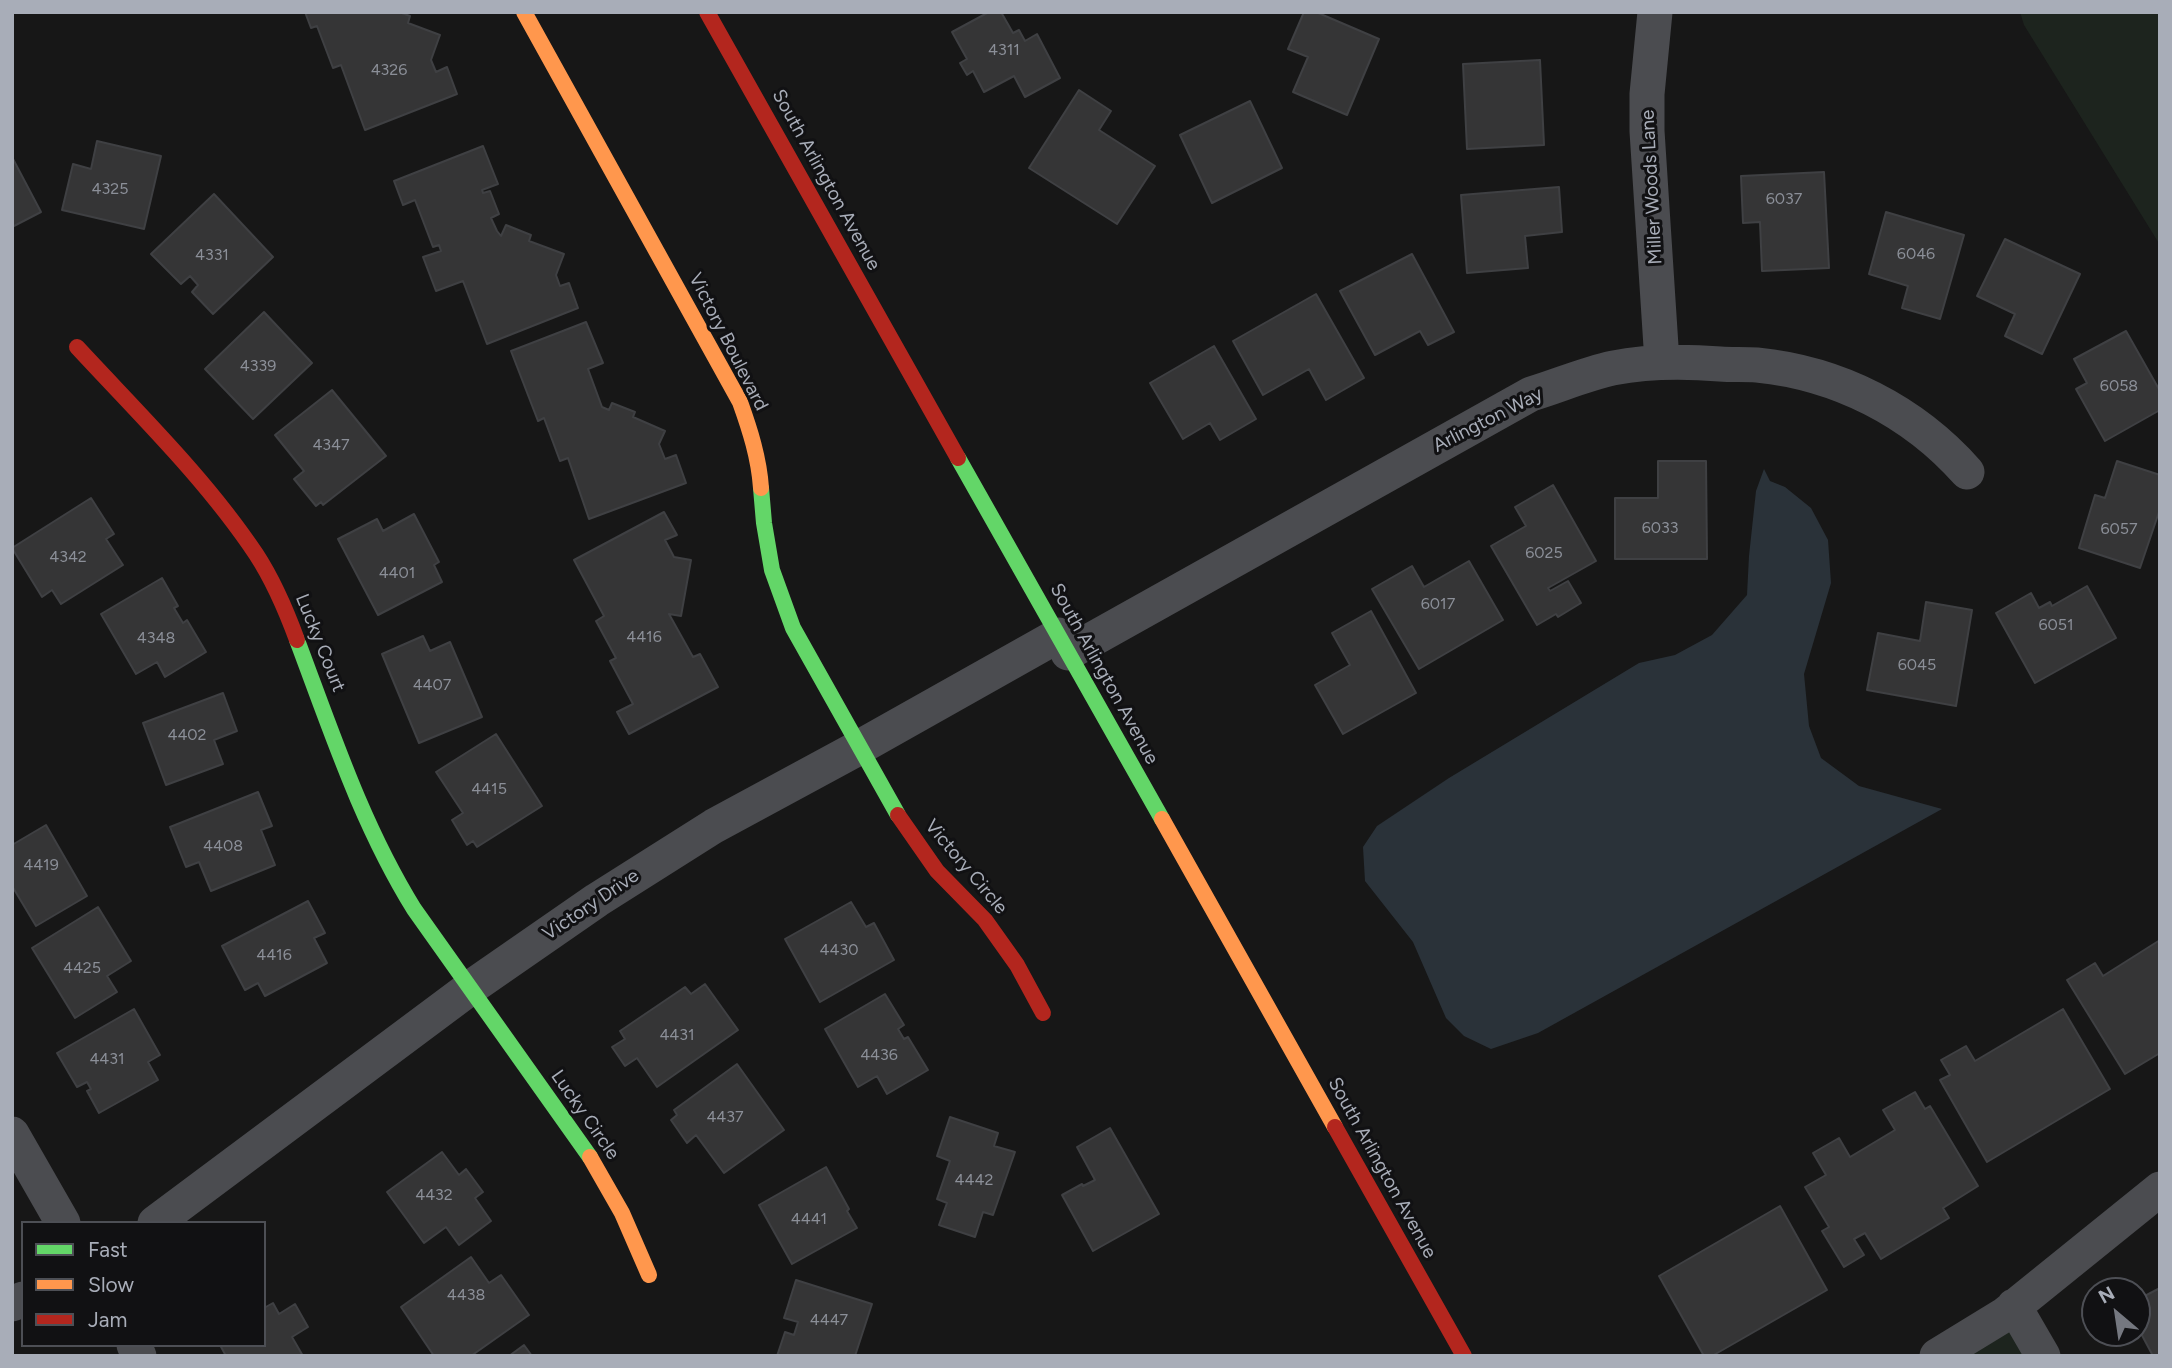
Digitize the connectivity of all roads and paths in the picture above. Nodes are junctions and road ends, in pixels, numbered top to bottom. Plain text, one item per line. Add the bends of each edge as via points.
1 (524, 12) edge
2 (707, 12) edge
3 (1655, 12) edge
4 (77, 346) dead end
5 (1662, 362) junction
6 (1967, 472) dead end
7 (1063, 644) junction
8 (860, 747) junction
9 (470, 988) junction
10 (1043, 1013) dead end
11 (12, 1134) edge
12 (2160, 1189) edge
13 (62, 1221) edge
14 (158, 1221) edge
15 (649, 1275) dead end
16 (2014, 1306) junction
17 (1464, 1356) edge
18 (1937, 1356) edge
19 (2043, 1356) edge

1 - 8 street, Victory Boulevard via 740,402 760,470 775,583 793,628
2 - 7 street, South Arlington Avenue
3 - 5 street, Miller Woods Lane via 1647,131
4 - 9 street, Lucky Court via 214,497 256,554 289,618 377,846 414,909
5 - 6 street, Arlington Way via 1757,365 1827,379 1890,407 1928,434
5 - 7 street, Arlington Way via 1611,368 1531,394
7 - 8 street, Victory Drive
7 - 17 street, South Arlington Avenue
8 - 9 street, Victory Drive via 714,825
8 - 10 street, Victory Circle via 914,842 985,920
9 - 14 street, Victory Drive
9 - 15 street, Lucky Circle via 598,1168
11 - 13 street
12 - 16 street
16 - 18 street
16 - 19 street

